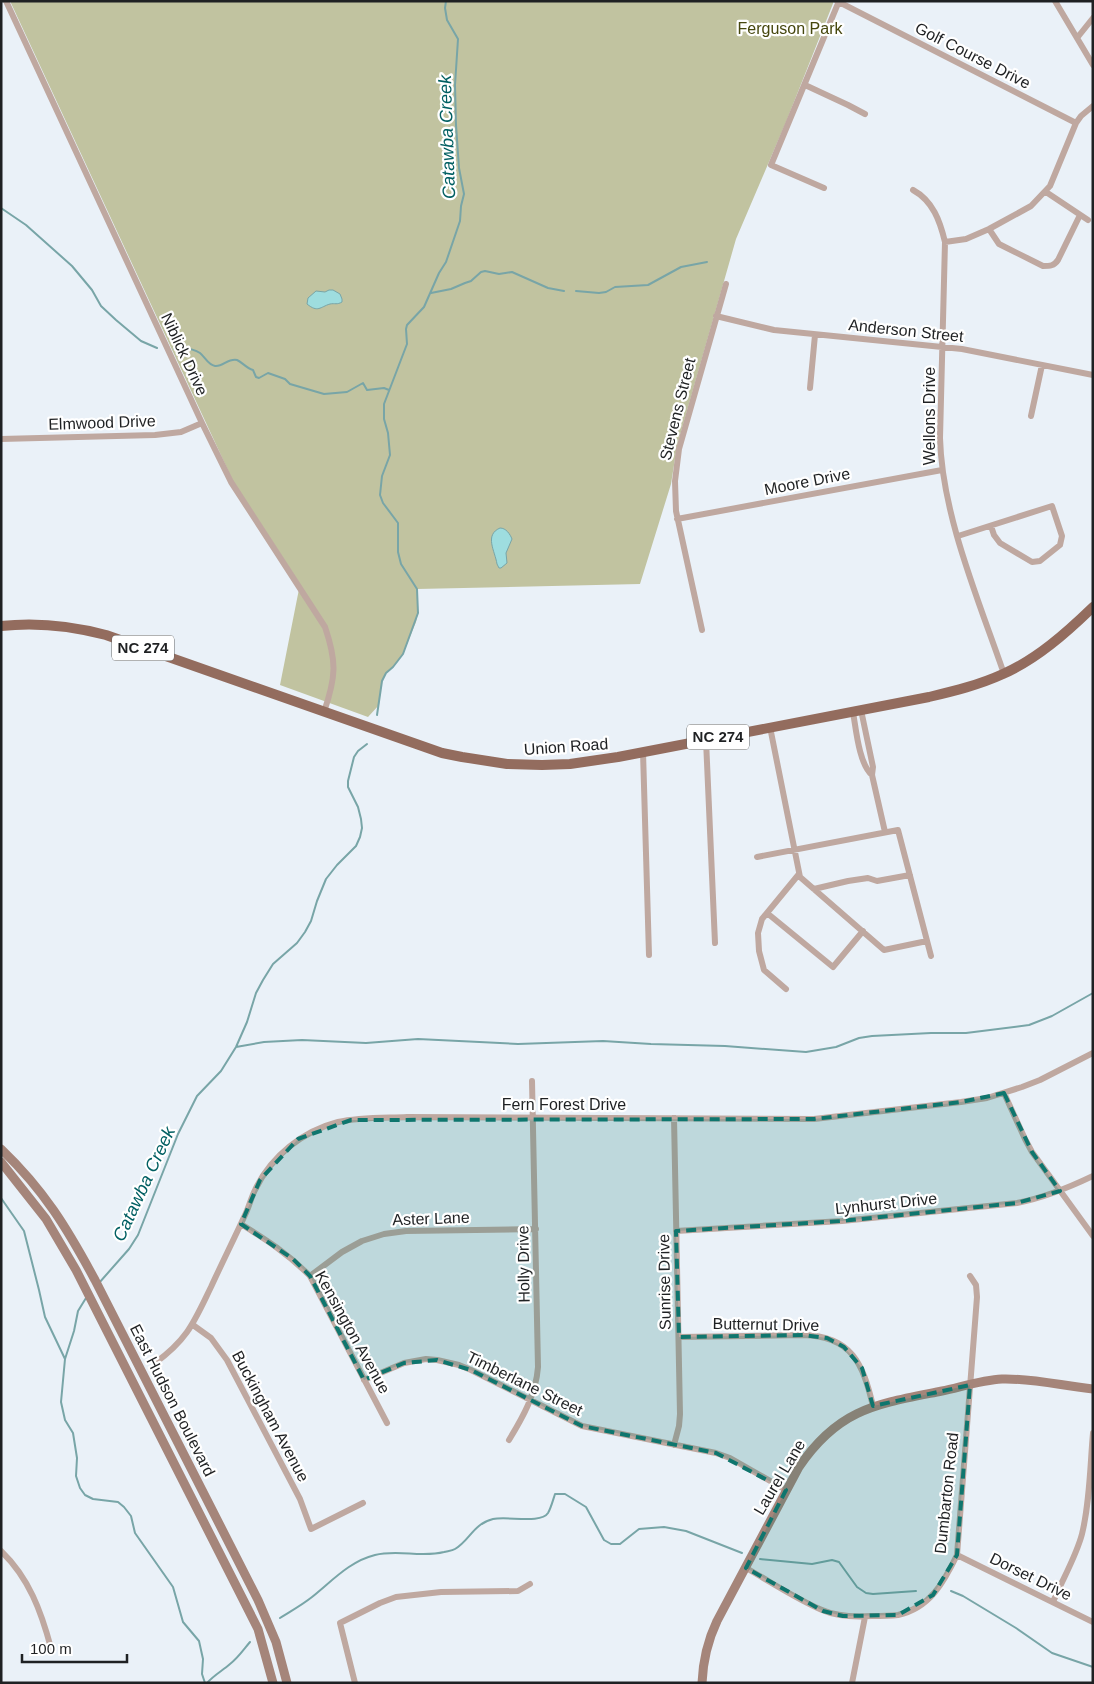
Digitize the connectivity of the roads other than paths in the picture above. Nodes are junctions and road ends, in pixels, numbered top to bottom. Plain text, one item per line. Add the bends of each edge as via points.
1 (6, 1) edge
2 (1055, 1) edge
3 (838, 2) edge
4 (1093, 18) edge
5 (1077, 38) junction
6 (1093, 65) edge
7 (805, 85) junction
8 (1093, 106) edge
9 (865, 114) dead end
10 (1076, 123) junction
11 (824, 188) dead end
12 (914, 190) dead end
13 (1046, 192) junction
14 (1080, 215) junction
15 (1088, 220) dead end
16 (989, 230) junction
17 (945, 242) junction
18 (726, 284) dead end
19 (716, 316) junction
20 (815, 335) junction
21 (942, 346) junction
22 (1042, 365) junction
23 (1093, 375) edge
24 (810, 388) dead end
25 (1031, 416) dead end
26 (202, 423) junction
27 (1, 439) edge
28 (942, 470) junction
29 (677, 519) junction
30 (991, 526) junction
31 (958, 536) junction
32 (1093, 607) edge
33 (1, 626) edge
34 (702, 630) dead end
35 (1004, 674) junction
36 (857, 711) junction
37 (324, 712) junction
38 (770, 728) junction
39 (706, 740) junction
40 (642, 752) junction
41 (885, 832) junction
42 (794, 850) junction
43 (757, 857) dead end
44 (799, 874) junction
45 (910, 875) junction
46 (814, 889) junction
47 (767, 913) junction
48 (863, 931) junction
49 (927, 941) junction
50 (715, 943) dead end
51 (648, 955) dead end
52 (931, 956) dead end
53 (786, 989) dead end
54 (1093, 1053) edge
55 (532, 1081) dead end
56 (1004, 1093) junction
57 (533, 1118) junction
58 (674, 1118) junction
59 (1, 1149) edge
60 (1, 1162) edge
61 (1093, 1176) edge
62 (1060, 1191) junction
63 (241, 1224) junction
64 (536, 1229) junction
65 (676, 1231) junction
66 (1093, 1236) edge
67 (310, 1276) junction
68 (970, 1276) dead end
69 (193, 1325) junction
70 (679, 1337) junction
71 (155, 1362) dead end
72 (364, 1380) junction
73 (970, 1386) junction
74 (1093, 1390) edge
75 (531, 1399) junction
76 (873, 1406) junction
77 (387, 1423) dead end
78 (1093, 1433) edge
79 (509, 1440) dead end
80 (674, 1445) junction
81 (786, 1490) junction
82 (363, 1503) dead end
83 (1, 1551) edge
84 (957, 1555) junction
85 (746, 1568) junction
86 (530, 1584) dead end
87 (1053, 1602) junction
88 (865, 1617) junction
89 (1093, 1622) edge
90 (51, 1648) dead end
91 (273, 1683) edge
92 (287, 1683) edge
93 (355, 1683) edge
94 (702, 1683) edge
95 (852, 1683) edge

1 - 26 street, Niblick Drive
2 - 5 street
3 - 7 street
3 - 10 street, Golf Course Drive
4 - 5 street
5 - 6 street
7 - 9 street
7 - 11 street via 771,165
8 - 10 street
10 - 13 street
12 - 17 street, Wellons Drive via 934,210
13 - 14 street
13 - 16 street via 1032,206
14 - 15 street
14 - 16 street via 1058,260 1049,266 999,244
16 - 17 street via 966,239
17 - 21 street, Wellons Drive
18 - 19 street, Stevens Street
19 - 20 street, Anderson Street via 774,330
19 - 29 street, Stevens Street via 679,449 675,481
20 - 21 street, Anderson Street
20 - 24 street
21 - 22 street, Anderson Street
21 - 28 street, Wellons Drive
22 - 23 street, Anderson Street
22 - 25 street
26 - 27 street, Elmwood Drive via 181,432 155,435
26 - 37 street, Niblick Drive via 231,482 325,627 332,647 334,678
28 - 29 street, Moore Drive
28 - 31 street, Wellons Drive
29 - 34 street, Stevens Street
30 - 30 street via 1052,506 1062,536 1060,545 1040,561 1032,562 1000,543
30 - 31 street
31 - 35 street, Wellons Drive
32 - 35 main road, Union Road / NC 274 via 1061,636
33 - 37 main road, Union Road / NC 274 via 57,625 93,632
35 - 36 main road, Union Road / NC 274 via 953,691
36 - 38 main road, Union Road / NC 274
36 - 41 street via 863,761 872,775
37 - 40 main road, Union Road / NC 274 via 415,744 485,762 550,765
38 - 39 main road, Union Road / NC 274
38 - 42 street
39 - 40 main road, Union Road / NC 274
39 - 50 street
40 - 51 street
41 - 42 street
41 - 45 street via 898,830
42 - 43 street
42 - 44 street
44 - 46 street
44 - 47 street
45 - 46 street via 877,881 868,878
45 - 49 street
46 - 48 street
47 - 48 street via 833,966
47 - 53 street via 758,933 759,951 764,970
48 - 49 street via 884,950
49 - 52 street
54 - 56 street, Fern Forest Drive via 1040,1080
55 - 57 street, Holly Drive
56 - 58 street, Fern Forest Drive via 961,1102 814,1119
56 - 62 street via 1032,1152
57 - 58 street, Fern Forest Drive
57 - 63 street, Fern Forest Drive via 362,1118 329,1125 298,1140 274,1162 255,1190
57 - 64 street, Holly Drive
58 - 65 street, Sunrise Drive
59 - 92 main road, East Hudson Boulevard via 41,1191 84,1260 258,1600 276,1642
60 - 91 main road, East Hudson Boulevard via 46,1219 76,1270 258,1629
61 - 62 street, Lynhurst Drive
62 - 65 street, Lynhurst Drive via 1017,1203 796,1225
62 - 66 street
63 - 67 street, Kensington Avenue via 276,1246
63 - 69 street, Fern Forest Drive
64 - 67 street, Aster Lane via 384,1234 342,1252
64 - 75 street, Holly Drive via 538,1367
65 - 70 street, Sunrise Drive
67 - 72 street, Kensington Avenue
68 - 73 street, Dumbarton Road via 976,1285 977,1297
69 - 71 street, Fern Forest Drive via 174,1348
69 - 82 street, Buckingham Avenue via 211,1338 227,1360 300,1499 311,1529
70 - 76 street, Butternut Drive via 816,1335 827,1338 844,1347 862,1368
70 - 80 street, Sunrise Drive via 680,1421
72 - 75 street, Timberlane Street via 409,1362 437,1360 459,1365
72 - 77 street, Kensington Avenue
73 - 74 main road, Laurel Lane via 1001,1379
73 - 76 main road, Laurel Lane
73 - 84 street, Dumbarton Road
75 - 79 street, Holly Drive
75 - 80 street, Timberlane Street via 582,1426
76 - 81 main road, Laurel Lane via 844,1420 817,1442
78 - 87 street via 1082,1534
80 - 81 street, Timberlane Street via 722,1455
81 - 85 main road, Laurel Lane
83 - 90 street via 32,1591
84 - 87 street, Dorset Drive
84 - 88 street, Dumbarton Road via 946,1579 917,1607 898,1615
85 - 88 street, Dumbarton Road via 823,1611
85 - 94 main road, Laurel Lane via 707,1644
86 - 93 street via 518,1591 441,1592 396,1597 340,1623
87 - 89 street, Dorset Drive
88 - 95 street

